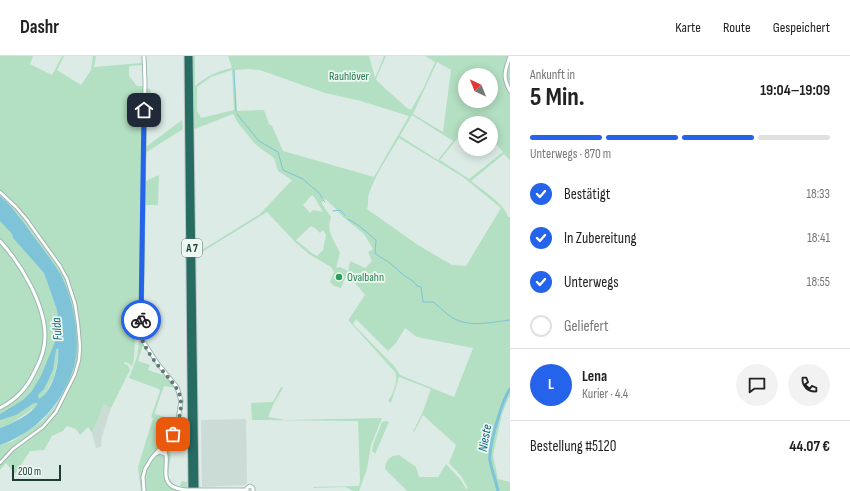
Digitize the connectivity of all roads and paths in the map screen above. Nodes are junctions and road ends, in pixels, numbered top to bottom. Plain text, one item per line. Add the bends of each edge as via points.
1 (144, 56) edge
2 (186, 56) edge
3 (190, 56) edge
4 (510, 56) edge
5 (510, 91) edge
6 (0, 192) edge
7 (0, 241) edge
8 (0, 408) edge
9 (162, 447) junction
10 (154, 455) junction
11 (166, 455) junction
12 (0, 463) edge
13 (247, 490) edge
14 (144, 491) edge
15 (189, 491) edge
16 (198, 491) edge
17 (253, 491) edge

1 - 9 main road via 141,334 160,367 176,387 181,401 176,428
2 - 15 highway, A 7
3 - 16 highway, A 7
4 - 5 main road via 504,78
6 - 12 street via 16,207 67,279 75,304 80,346 75,374 52,418 13,449
7 - 8 main road via 16,262 38,302 45,336 43,356 29,384 17,397
9 - 10 main road
9 - 11 main road
10 - 11 main road via 159,452
10 - 14 main road via 144,472
11 - 15 main road via 167,480 174,487
13 - 16 main road
13 - 17 main road via 247,487 251,486
15 - 16 main road, bridge

